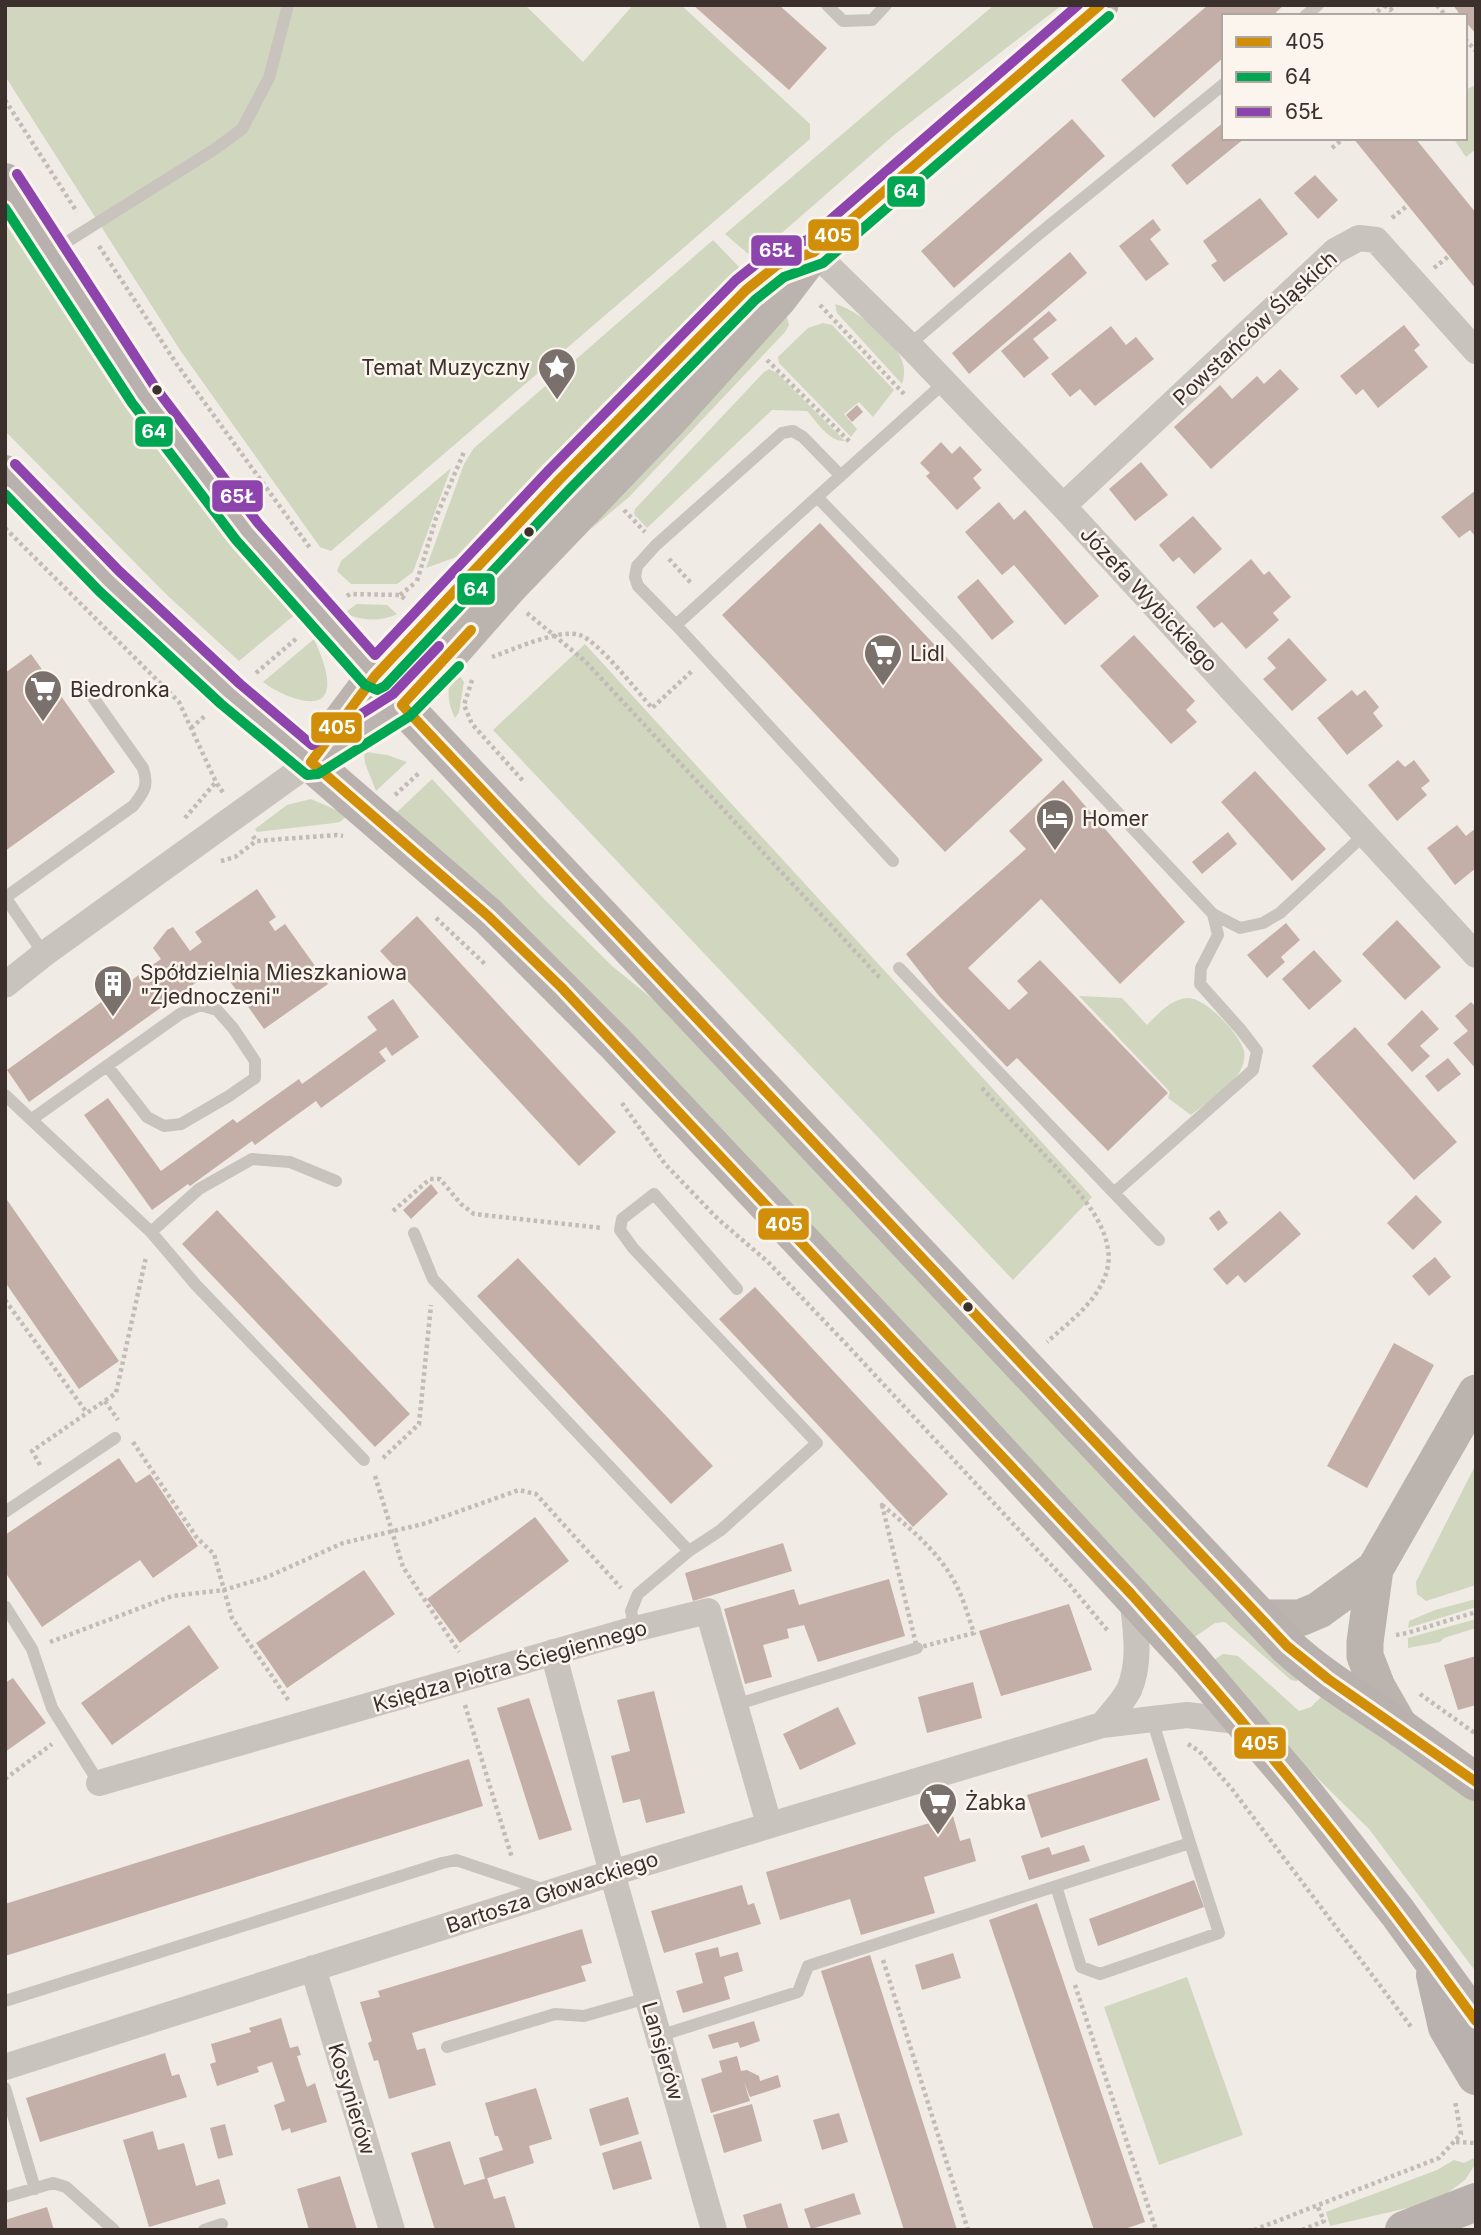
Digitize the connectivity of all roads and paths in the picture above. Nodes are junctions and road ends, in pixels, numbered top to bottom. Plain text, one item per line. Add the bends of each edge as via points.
1 (288, 5) edge
2 (828, 5) edge
3 (886, 5) edge
4 (1100, 5) edge
5 (1385, 5) edge
6 (1396, 5) edge
7 (1222, 85) edge
8 (5, 100) edge
9 (1342, 140) edge
10 (1332, 148) dead end
11 (5, 182) edge
12 (1408, 205) dead end
13 (1392, 219) dead end
14 (88, 229) junction
15 (50, 252) junction
16 (814, 252) junction
17 (1449, 256) dead end
18 (1430, 271) dead end
19 (820, 305) dead end
20 (909, 345) junction
21 (1476, 351) edge
22 (766, 359) dead end
23 (945, 382) junction
24 (917, 408) junction
25 (850, 443) dead end
26 (464, 452) dead end
27 (5, 474) edge
28 (841, 476) junction
29 (817, 497) junction
30 (1063, 506) junction
31 (5, 528) edge
32 (317, 557) dead end
33 (342, 585) dead end
34 (400, 595) dead end
35 (524, 610) dead end
36 (321, 617) junction
37 (676, 625) junction
38 (554, 636) junction
39 (491, 657) dead end
40 (706, 658) junction
41 (375, 676) junction
42 (85, 685) dead end
43 (232, 694) junction
44 (402, 705) junction
45 (472, 724) dead end
46 (191, 728) junction
47 (444, 750) junction
48 (311, 762) junction
49 (237, 813) junction
50 (373, 815) junction
51 (1366, 833) junction
52 (893, 861) dead end
53 (5, 897) edge
54 (429, 912) dead end
55 (1213, 914) junction
56 (44, 954) junction
57 (1476, 955) edge
58 (490, 968) dead end
59 (899, 968) dead end
60 (885, 984) dead end
61 (5, 985) edge
62 (108, 1067) junction
63 (979, 1085) dead end
64 (5, 1095) edge
65 (617, 1095) dead end
66 (32, 1119) junction
67 (336, 1181) dead end
68 (1115, 1192) junction
69 (393, 1211) dead end
70 (620, 1230) junction
71 (151, 1232) junction
72 (414, 1233) dead end
73 (1159, 1240) dead end
74 (433, 1279) junction
75 (737, 1289) dead end
76 (5, 1300) edge
77 (1044, 1344) dead end
78 (1476, 1393) edge
79 (105, 1401) junction
80 (87, 1413) junction
81 (120, 1423) dead end
82 (122, 1436) joint
83 (382, 1459) dead end
84 (368, 1464) joint
85 (49, 1483) junction
86 (5, 1512) edge
87 (393, 1530) junction
88 (689, 1551) junction
89 (1376, 1569) junction
90 (225, 1590) junction
91 (638, 1594) junction
92 (1132, 1595) junction
93 (5, 1606) edge
94 (1476, 1612) edge
95 (1260, 1618) junction
96 (635, 1629) junction
97 (1393, 1635) dead end
98 (472, 1648) dead end
99 (917, 1648) junction
100 (32, 1649) junction
101 (459, 1652) junction
102 (553, 1653) junction
103 (446, 1656) dead end
104 (1135, 1673) junction
105 (458, 1681) junction
106 (290, 1703) dead end
107 (735, 1705) junction
108 (1450, 1716) dead end
109 (1159, 1718) junction
110 (1245, 1723) junction
111 (1102, 1726) junction
112 (1401, 1728) junction
113 (68, 1733) junction
114 (1476, 1734) edge
115 (5, 1779) edge
116 (1476, 1782) edge
117 (99, 1783) joint
118 (769, 1824) junction
119 (1191, 1843) junction
120 (612, 1873) junction
121 (519, 1883) junction
122 (1056, 1886) junction
123 (552, 1892) junction
124 (878, 1943) junction
125 (1432, 1959) junction
126 (1081, 1967) junction
127 (313, 1968) junction
128 (647, 1998) junction
129 (5, 2001) edge
130 (1476, 2021) edge
131 (659, 2036) junction
132 (1419, 2039) dead end
133 (447, 2047) dead end
134 (5, 2067) edge
135 (1463, 2085) edge
136 (5, 2088) edge
137 (1455, 2142) junction
138 (1476, 2143) edge
139 (35, 2189) junction
140 (5, 2197) edge
141 (1471, 2199) edge
142 (1317, 2205) junction
143 (222, 2224) dead end
144 (114, 2230) edge
145 (204, 2230) edge
146 (392, 2230) edge
147 (714, 2230) edge
148 (968, 2230) edge
149 (1156, 2230) edge
150 (1254, 2230) edge
151 (1302, 2230) edge
152 (1404, 2230) edge

1 - 14 lane via 269,78 242,129
2 - 3 lane via 844,21 872,20
4 - 16 street
5 - 6 path via 1390,10
7 - 20 lane
8 - 14 path
9 - 10 path
11 - 15 main road
12 - 13 path
14 - 15 lane
14 - 32 path via 178,366
15 - 36 main road via 144,395 247,532
16 - 20 street, Józefa Wybickiego
16 - 41 street via 778,265 746,290
16 - 44 street via 779,298 668,421
17 - 18 path
19 - 24 path
20 - 23 street, Józefa Wybickiego
21 - 30 street, Powstańców Śląskich via 1376,240 1359,238 1335,251
22 - 25 path
23 - 24 lane
23 - 30 street, Józefa Wybickiego
24 - 28 lane
26 - 34 path via 417,581
27 - 43 main road via 109,582
28 - 29 lane
28 - 37 lane via 803,437 793,431 782,433 676,527 637,566 635,577 638,586
29 - 37 lane
29 - 55 lane
30 - 51 street, Józefa Wybickiego
31 - 46 path via 178,702
33 - 36 path via 350,594
35 - 38 path
36 - 41 main road
36 - 43 path
37 - 40 lane
38 - 39 path
38 - 40 path via 578,634 593,643 652,708
38 - 60 path via 585,661
40 - 52 lane
41 - 44 main road
41 - 48 street
42 - 53 lane via 143,768 147,780 143,793 133,806
43 - 46 path
43 - 48 main road
44 - 47 main road
44 - 48 street
45 - 47 path
46 - 49 path via 216,782
47 - 50 path
47 - 95 main road
48 - 49 street
48 - 50 main road
49 - 50 path via 256,841 348,838
49 - 56 street
50 - 92 main road via 561,987
51 - 55 lane via 1263,923 1240,928
51 - 57 street, Józefa Wybickiego
53 - 56 lane
54 - 58 path
55 - 68 lane via 1218,935 1201,968 1200,984 1256,1051 1253,1070
56 - 61 street
59 - 68 lane
62 - 62 lane via 180,1014 200,1005 217,1010 256,1061 255,1077 229,1096 181,1124 164,1126 147,1117
62 - 66 lane
63 - 77 path via 1083,1196 1109,1251 1105,1277 1091,1301
64 - 66 lane
65 - 104 path via 665,1164 768,1262 1069,1584 1110,1633
66 - 71 lane
67 - 71 lane via 290,1162 251,1159 199,1189
68 - 73 lane
69 - 70 path via 430,1179 440,1179 474,1214
70 - 75 lane via 622,1219 654,1194
70 - 88 lane via 817,1443 721,1530
71 - 79 path via 116,1393
71 - 84 lane
72 - 74 lane
74 - 83 path via 419,1424
74 - 88 lane
76 - 80 path
78 - 89 street
79 - 80 path
79 - 81 path
80 - 85 path via 32,1451
82 - 85 lane
82 - 90 path via 197,1538 214,1554
84 - 87 path
85 - 86 lane
87 - 90 path via 343,1543
87 - 91 path via 424,1524 519,1490 536,1494 629,1596
87 - 101 path via 403,1567
88 - 91 lane
89 - 95 street via 1319,1610 1300,1618
89 - 112 street via 1365,1656
90 - 100 path via 172,1596
90 - 106 path via 232,1618
91 - 96 lane via 631,1611
92 - 104 street
92 - 110 main road
93 - 100 lane
94 - 97 path
95 - 112 main road via 1304,1662
96 - 102 street, Księdza Piotra Ściegiennego
96 - 107 street, Księdza Piotra Ściegiennego via 708,1611
98 - 101 path
99 - 99 path via 913,1635 882,1505 921,1537 937,1557 959,1589 974,1633
99 - 107 lane
100 - 113 lane via 52,1707
101 - 103 path
102 - 105 street, Księdza Piotra Ściegiennego
102 - 120 street, Lansjerów
104 - 111 street
105 - 117 street, Księdza Piotra Ściegiennego
105 - 121 path
107 - 118 street, Księdza Piotra Ściegiennego
108 - 114 path
109 - 110 street, Bartosza Głowackiego via 1186,1715
109 - 111 street, Bartosza Głowackiego
109 - 119 lane
109 - 132 path via 1173,1735 1199,1751 1231,1789
110 - 125 main road
111 - 118 street, Bartosza Głowackiego
112 - 116 main road
113 - 115 path
113 - 117 lane
118 - 120 street, Bartosza Głowackiego
119 - 122 lane
119 - 126 lane via 1219,1933 1100,1974
120 - 123 street, Bartosza Głowackiego
120 - 128 street, Lansjerów
121 - 123 lane
121 - 129 lane via 456,1860 442,1863
122 - 124 lane
122 - 126 lane
123 - 127 street, Bartosza Głowackiego
124 - 131 lane via 808,1966 798,1992
124 - 148 path
125 - 130 main road
125 - 135 main road
126 - 149 path via 1073,1978
127 - 134 street, Bartosza Głowackiego
127 - 146 street, Kosynierów
128 - 131 street, Lansjerów
128 - 133 lane via 584,2016 555,2014
131 - 147 street, Lansjerów
135 - 137 path via 1457,2105 1461,2134
136 - 139 lane
137 - 138 path
137 - 142 path via 1439,2158
139 - 140 lane
139 - 144 lane via 53,2183 66,2187
141 - 152 main road
142 - 150 path
142 - 151 path via 1324,2221
143 - 145 lane

